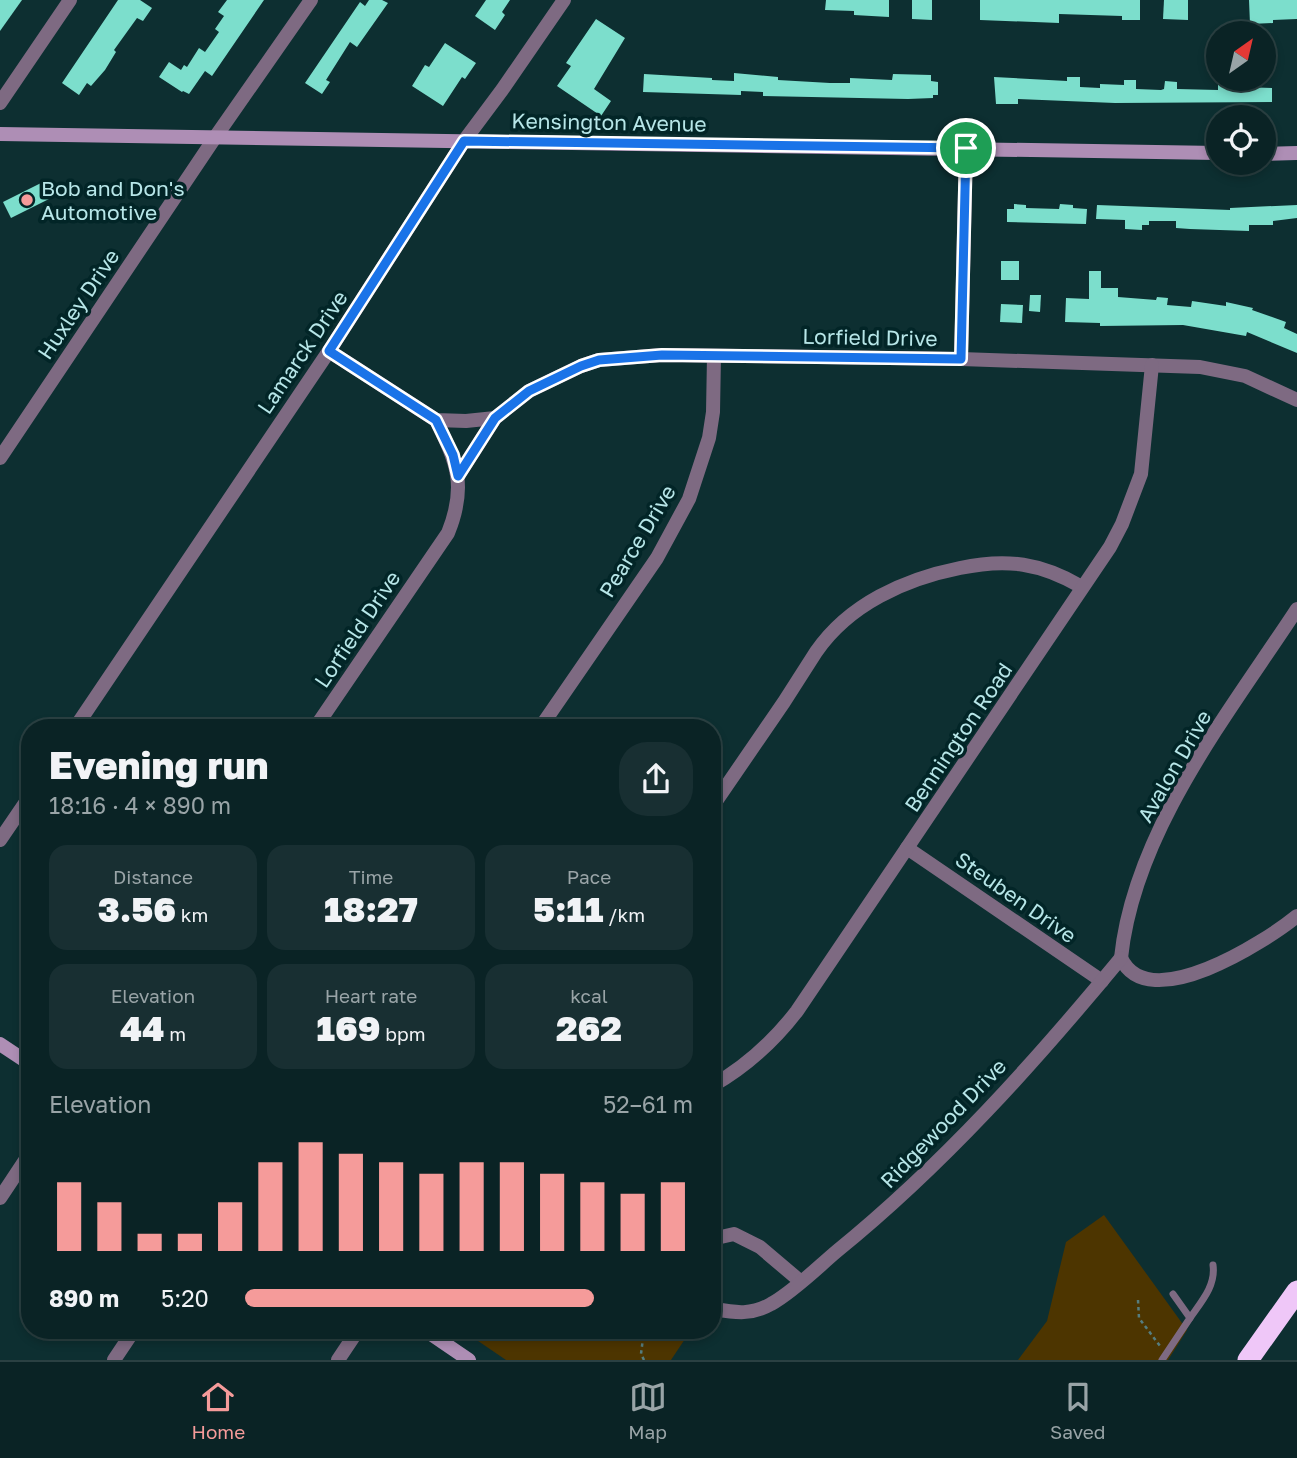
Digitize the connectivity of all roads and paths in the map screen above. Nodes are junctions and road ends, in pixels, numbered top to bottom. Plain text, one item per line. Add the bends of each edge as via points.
1 (70, 0) edge
2 (311, 0) edge
3 (564, 0) edge
4 (0, 103) edge
5 (0, 135) edge
6 (214, 139) junction
7 (464, 141) junction
8 (966, 148) junction
9 (1206, 153) edge
10 (1297, 153) edge
11 (1276, 154) edge
12 (329, 351) junction
13 (714, 356) junction
14 (961, 359) junction
15 (1152, 365) junction
16 (1297, 400) edge
17 (495, 418) junction
18 (436, 420) junction
19 (0, 458) edge
20 (458, 476) junction
21 (1082, 587) junction
22 (1297, 609) edge
23 (81, 719) edge
24 (321, 719) edge
25 (546, 719) edge
26 (721, 794) edge
27 (21, 809) edge
28 (0, 840) edge
29 (907, 848) junction
30 (1297, 916) edge
31 (1121, 958) junction
32 (1102, 981) junction
33 (0, 1044) edge
34 (21, 1058) edge
35 (721, 1080) edge
36 (21, 1166) edge
37 (0, 1198) edge
38 (721, 1237) edge
39 (1213, 1265) dead end
40 (800, 1281) junction
41 (1297, 1291) edge
42 (1173, 1294) dead end
43 (1138, 1300) dead end
44 (721, 1310) edge
45 (1190, 1318) junction
46 (128, 1339) edge
47 (352, 1339) edge
48 (438, 1339) edge
49 (643, 1339) edge
50 (1164, 1357) edge
51 (114, 1360) edge
52 (338, 1360) edge
53 (469, 1360) edge
54 (644, 1360) edge
55 (1248, 1360) edge

1 - 4 street
2 - 6 street, Huxley Drive
3 - 7 street, Lamarck Drive
5 - 6 street, Kensington Avenue
6 - 7 street, Kensington Avenue
6 - 19 street, Huxley Drive
7 - 8 street, Kensington Avenue
7 - 12 street, Lamarck Drive
8 - 9 street, Kensington Avenue
8 - 14 street
10 - 11 street
12 - 18 street
12 - 23 street, Lamarck Drive
13 - 14 street, Lorfield Drive
13 - 17 street, Lorfield Drive via 599,360 529,391
13 - 25 street, Pearce Drive via 709,438 689,499 657,558
14 - 15 street, Lorfield Drive
15 - 16 street, Lorfield Drive via 1223,370
15 - 21 street, Bennington Road via 1141,474 1110,547
17 - 18 street
17 - 20 street, Lorfield Drive
18 - 20 street, Lorfield Drive
20 - 24 street, Lorfield Drive via 458,501 448,533
21 - 26 street via 1042,567 1000,563 933,573 875,598 816,652
21 - 29 street, Bennington Road
22 - 31 street, Avalon Drive via 1169,812 1135,892
27 - 28 street
29 - 32 street, Steuben Drive
29 - 35 street, Bennington Road via 791,1020 748,1062
30 - 31 street via 1242,952 1185,976 1152,981 1140,978
31 - 32 street, Ridgewood Drive
32 - 40 street, Ridgewood Drive via 922,1177
33 - 34 street
36 - 37 street
38 - 40 street via 734,1234 760,1247
39 - 45 lane via 1211,1284
40 - 44 street, Ridgewood Drive via 771,1304 744,1314
41 - 55 highway
42 - 45 lane
43 - 50 path via 1139,1318
45 - 50 lane
46 - 51 street
47 - 52 street
48 - 53 street
49 - 54 path

